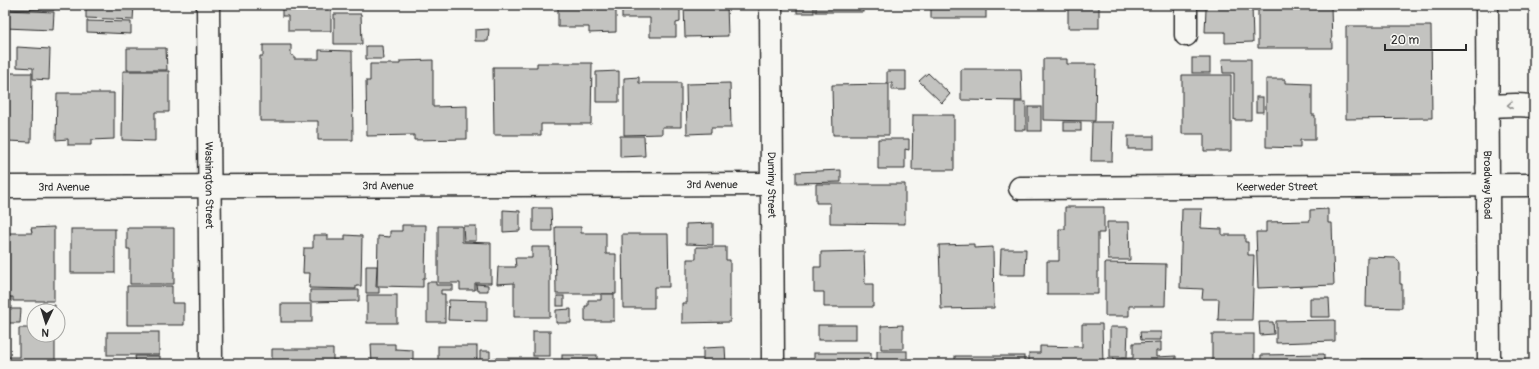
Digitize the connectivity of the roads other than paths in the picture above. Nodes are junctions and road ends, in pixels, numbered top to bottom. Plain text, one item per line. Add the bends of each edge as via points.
1 (208, 5) edge
2 (771, 5) edge
3 (1186, 5) edge
4 (1487, 5) edge
5 (1186, 35) dead end
6 (1487, 106) junction
7 (1534, 106) edge
8 (771, 184) junction
9 (1487, 185) junction
10 (1534, 185) edge
11 (209, 186) junction
12 (5, 187) edge
13 (1020, 188) dead end
14 (211, 364) edge
15 (773, 364) edge
16 (1489, 364) edge

1 - 11 street, Washington Street
2 - 8 street, Duminy Street
3 - 5 street
4 - 6 street, Broadway Road
7 -> 6 street
6 - 9 street, Broadway Road
8 - 11 street, 3rd Avenue
8 - 15 street, Duminy Street
9 - 10 street, Keerweder Street
9 - 13 street, Keerweder Street
9 - 16 street, Broadway Road
11 - 12 street, 3rd Avenue
11 - 14 street, Washington Street

